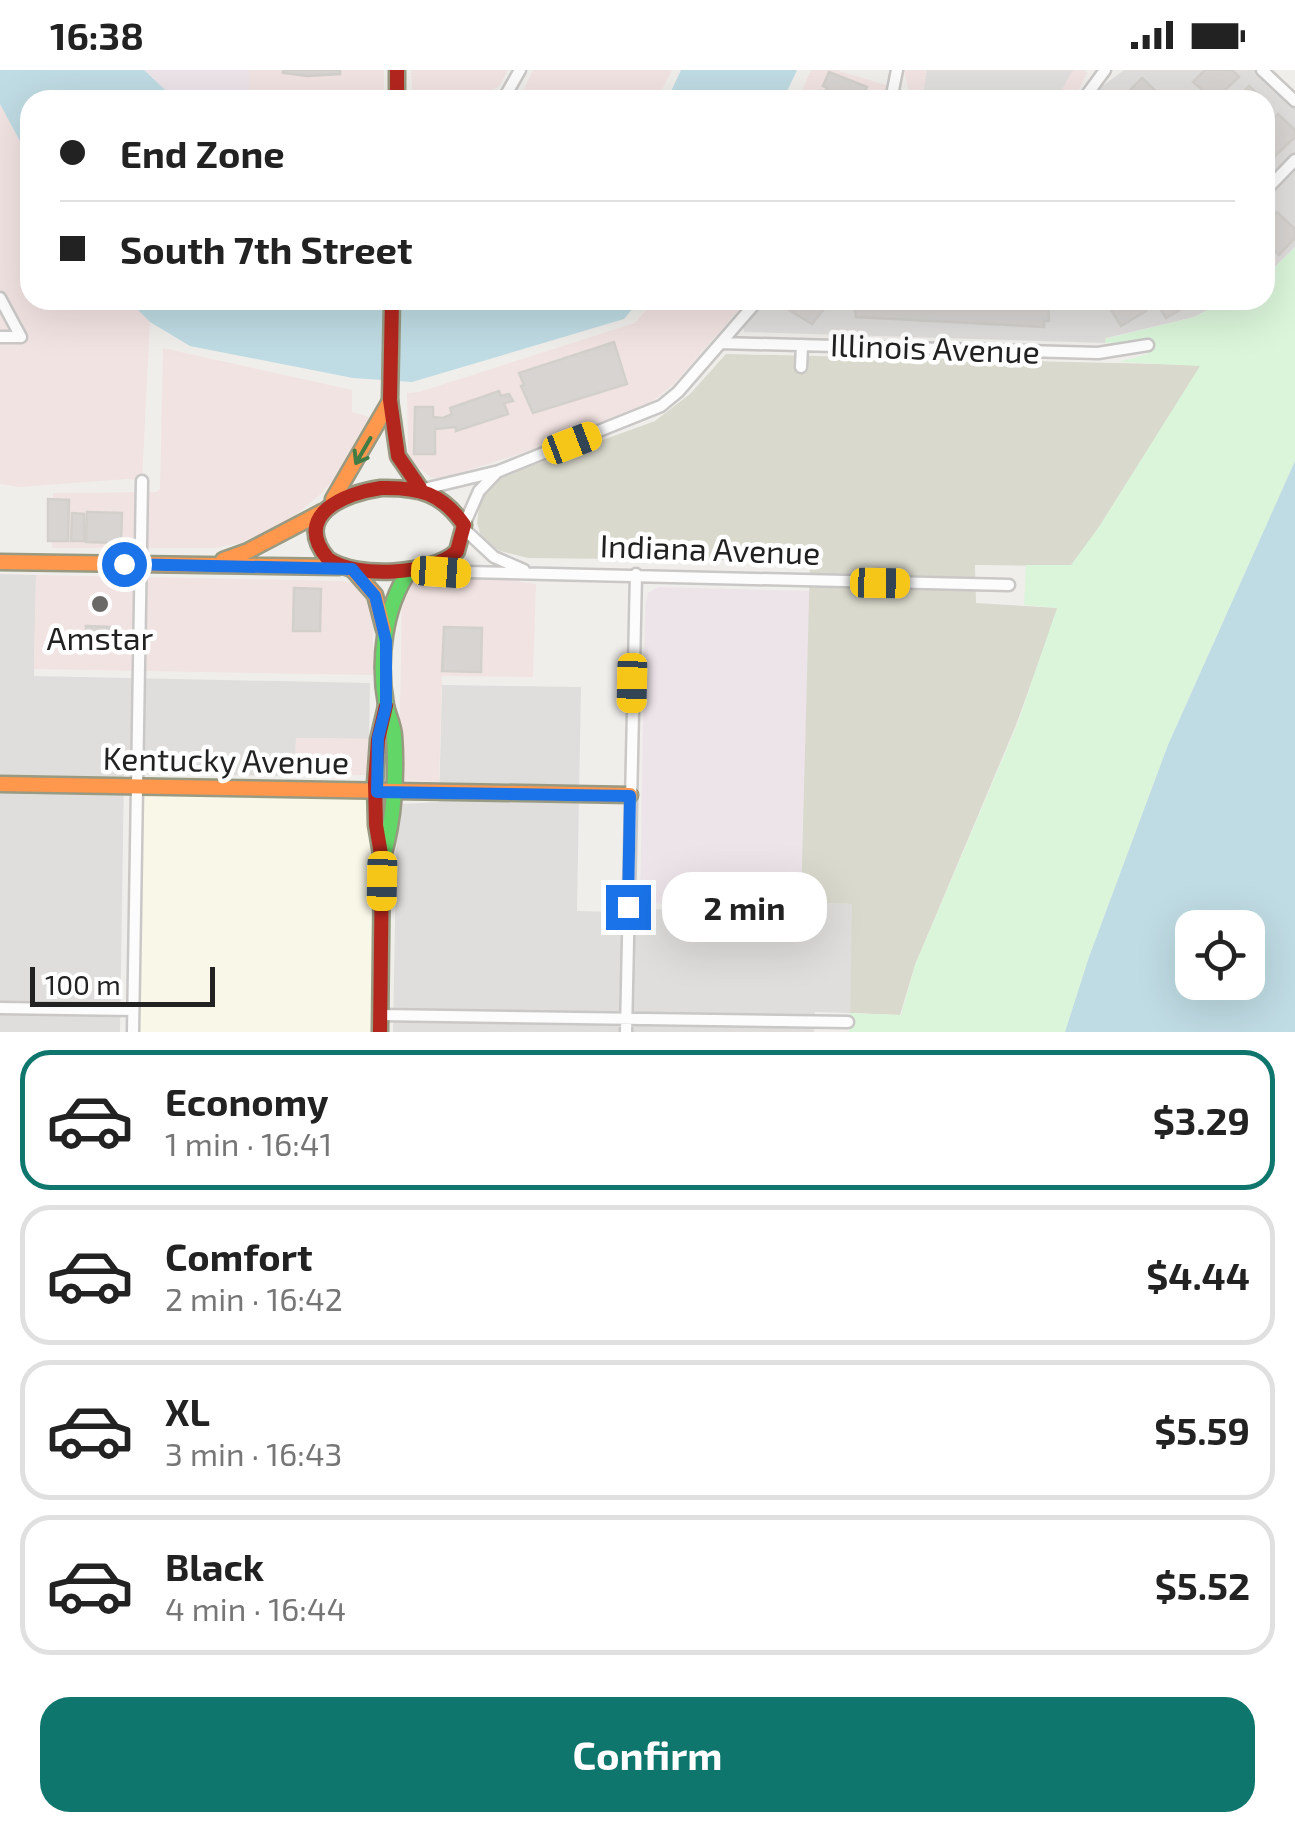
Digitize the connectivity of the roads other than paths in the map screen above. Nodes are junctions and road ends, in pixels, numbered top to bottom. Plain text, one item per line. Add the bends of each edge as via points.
1 (1262, 70) edge
2 (1295, 101) edge
3 (1295, 160) edge
4 (1275, 181) edge
5 (0, 298) edge
6 (392, 310) edge
7 (749, 310) edge
8 (0, 337) edge
9 (721, 343) junction
10 (802, 345) junction
11 (1148, 346) dead end
12 (801, 366) dead end
13 (390, 400) junction
14 (498, 471) junction
15 (142, 481) dead end
16 (421, 488) junction
17 (333, 500) junction
18 (322, 512) junction
19 (464, 527) junction
20 (0, 562) edge
21 (141, 564) junction
22 (213, 564) junction
23 (346, 568) junction
24 (416, 571) junction
25 (530, 572) junction
26 (636, 574) junction
27 (1010, 585) dead end
28 (386, 641) junction
29 (0, 784) edge
30 (137, 787) junction
31 (384, 792) junction
32 (630, 796) junction
33 (0, 1008) edge
34 (133, 1010) junction
35 (380, 1014) junction
36 (627, 1018) junction
37 (848, 1022) dead end
38 (133, 1032) edge
39 (380, 1032) edge
40 (626, 1032) edge

1 - 2 street
3 - 4 street
5 - 8 street via 21,337
6 - 13 main road
7 - 9 street
9 - 10 street, Illinois Avenue
9 - 14 street via 661,406
10 - 11 street, Illinois Avenue via 1098,353
10 - 12 street
13 - 16 main road via 398,456
13 -> 17 main road
14 - 16 street
14 - 19 street via 478,491
15 - 21 street
16 - 17 main road via 363,490
16 - 19 main road via 442,498
17 - 18 main road
18 - 22 main road
18 - 23 main road via 320,549
19 - 24 main road via 455,552
19 - 25 street, Indiana Avenue via 494,557
20 - 21 main road
21 - 22 main road
21 - 30 street
22 - 23 main road
23 - 24 main road
23 - 28 main road via 375,596
24 - 25 street, Indiana Avenue
24 - 28 main road via 395,588
25 - 26 street, Indiana Avenue
26 - 27 street, Indiana Avenue
26 - 32 street
28 - 31 main road via 386,706 393,728
29 - 30 main road, Kentucky Avenue
30 - 31 main road, Kentucky Avenue
30 - 34 street
31 - 32 main road, Kentucky Avenue
31 - 35 main road
32 - 36 street
33 - 34 street
34 - 38 street
35 - 36 street
35 - 39 main road
36 - 37 street
36 - 40 street

